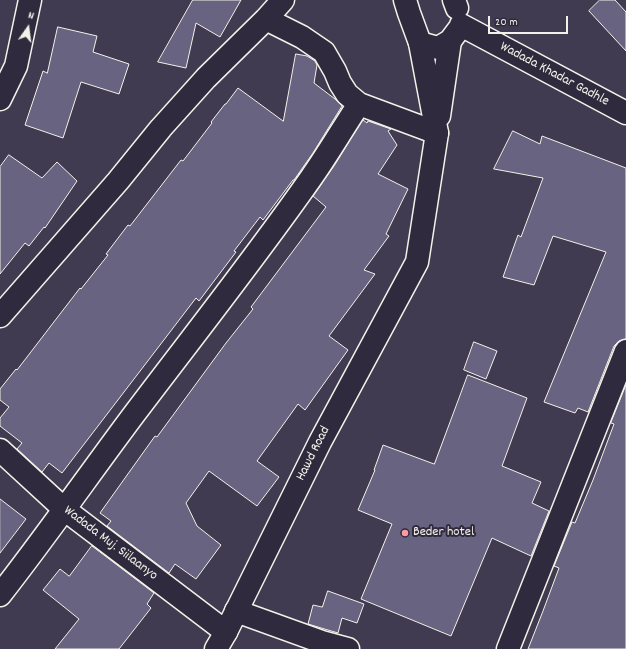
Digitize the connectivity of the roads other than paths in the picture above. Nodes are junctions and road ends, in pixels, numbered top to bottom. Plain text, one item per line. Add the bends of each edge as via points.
1 (30, 0) edge
2 (283, 0) edge
3 (411, 4) edge
4 (455, 15) edge
5 (266, 19) junction
6 (420, 43) junction
7 (8, 62) edge
8 (0, 99) edge
9 (360, 104) junction
10 (626, 113) edge
11 (436, 133) junction
12 (0, 316) edge
13 (626, 351) edge
14 (0, 450) edge
15 (64, 509) junction
16 (0, 594) edge
17 (236, 611) junction
18 (221, 640) edge
19 (348, 649) edge
20 (508, 649) edge

1 - 7 street
2 - 5 street
3 - 6 street
4 - 6 street via 438,48
4 - 10 street, Wadada Khadar Gadhle
4 - 11 street, Hawd Road
5 - 9 street via 302,37 324,52 347,94
5 - 12 street via 200,83
6 - 11 street
7 - 8 street
9 - 11 street
9 - 15 street via 312,178
11 - 17 street, Hawd Road via 417,262 320,442
13 - 20 street
14 - 15 street, Wadada Muj. Siilaanyo
15 - 16 street
15 - 18 street, Wadada Muj. Siilaanyo
17 - 18 street, Hawd Road
17 - 19 street

